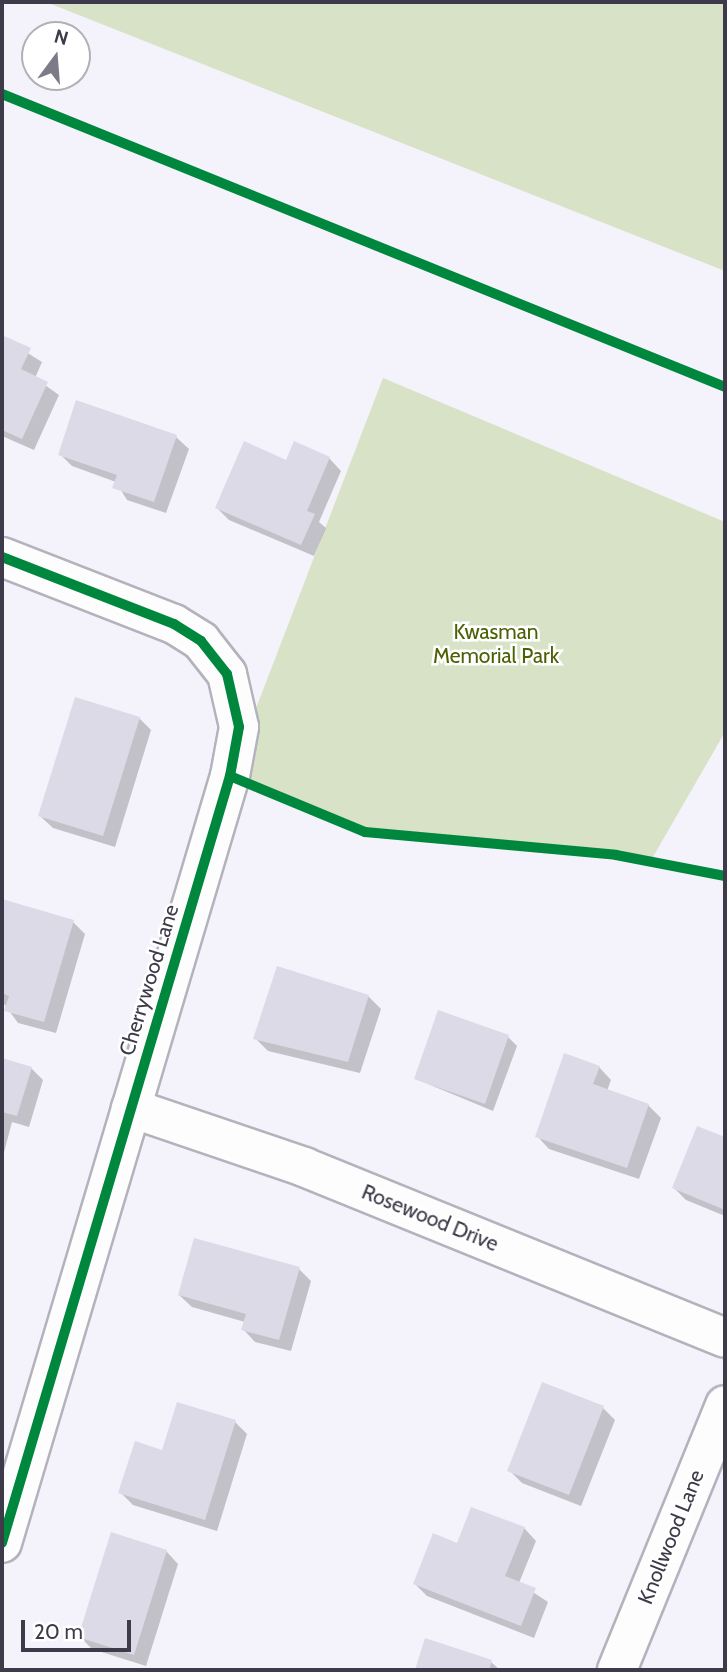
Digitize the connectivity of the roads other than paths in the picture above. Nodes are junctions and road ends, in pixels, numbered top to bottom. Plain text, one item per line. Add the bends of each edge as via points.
1 (2, 557) edge
2 (131, 1108) junction
3 (725, 1338) edge
4 (725, 1405) edge
5 (2, 1543) edge
6 (617, 1670) edge

1 - 2 street, Cherrywood Lane via 174,624 219,659 234,696 237,751
2 - 3 street, Rosewood Drive via 304,1167
2 - 5 street, Cherrywood Lane
4 - 6 street, Knollwood Lane

